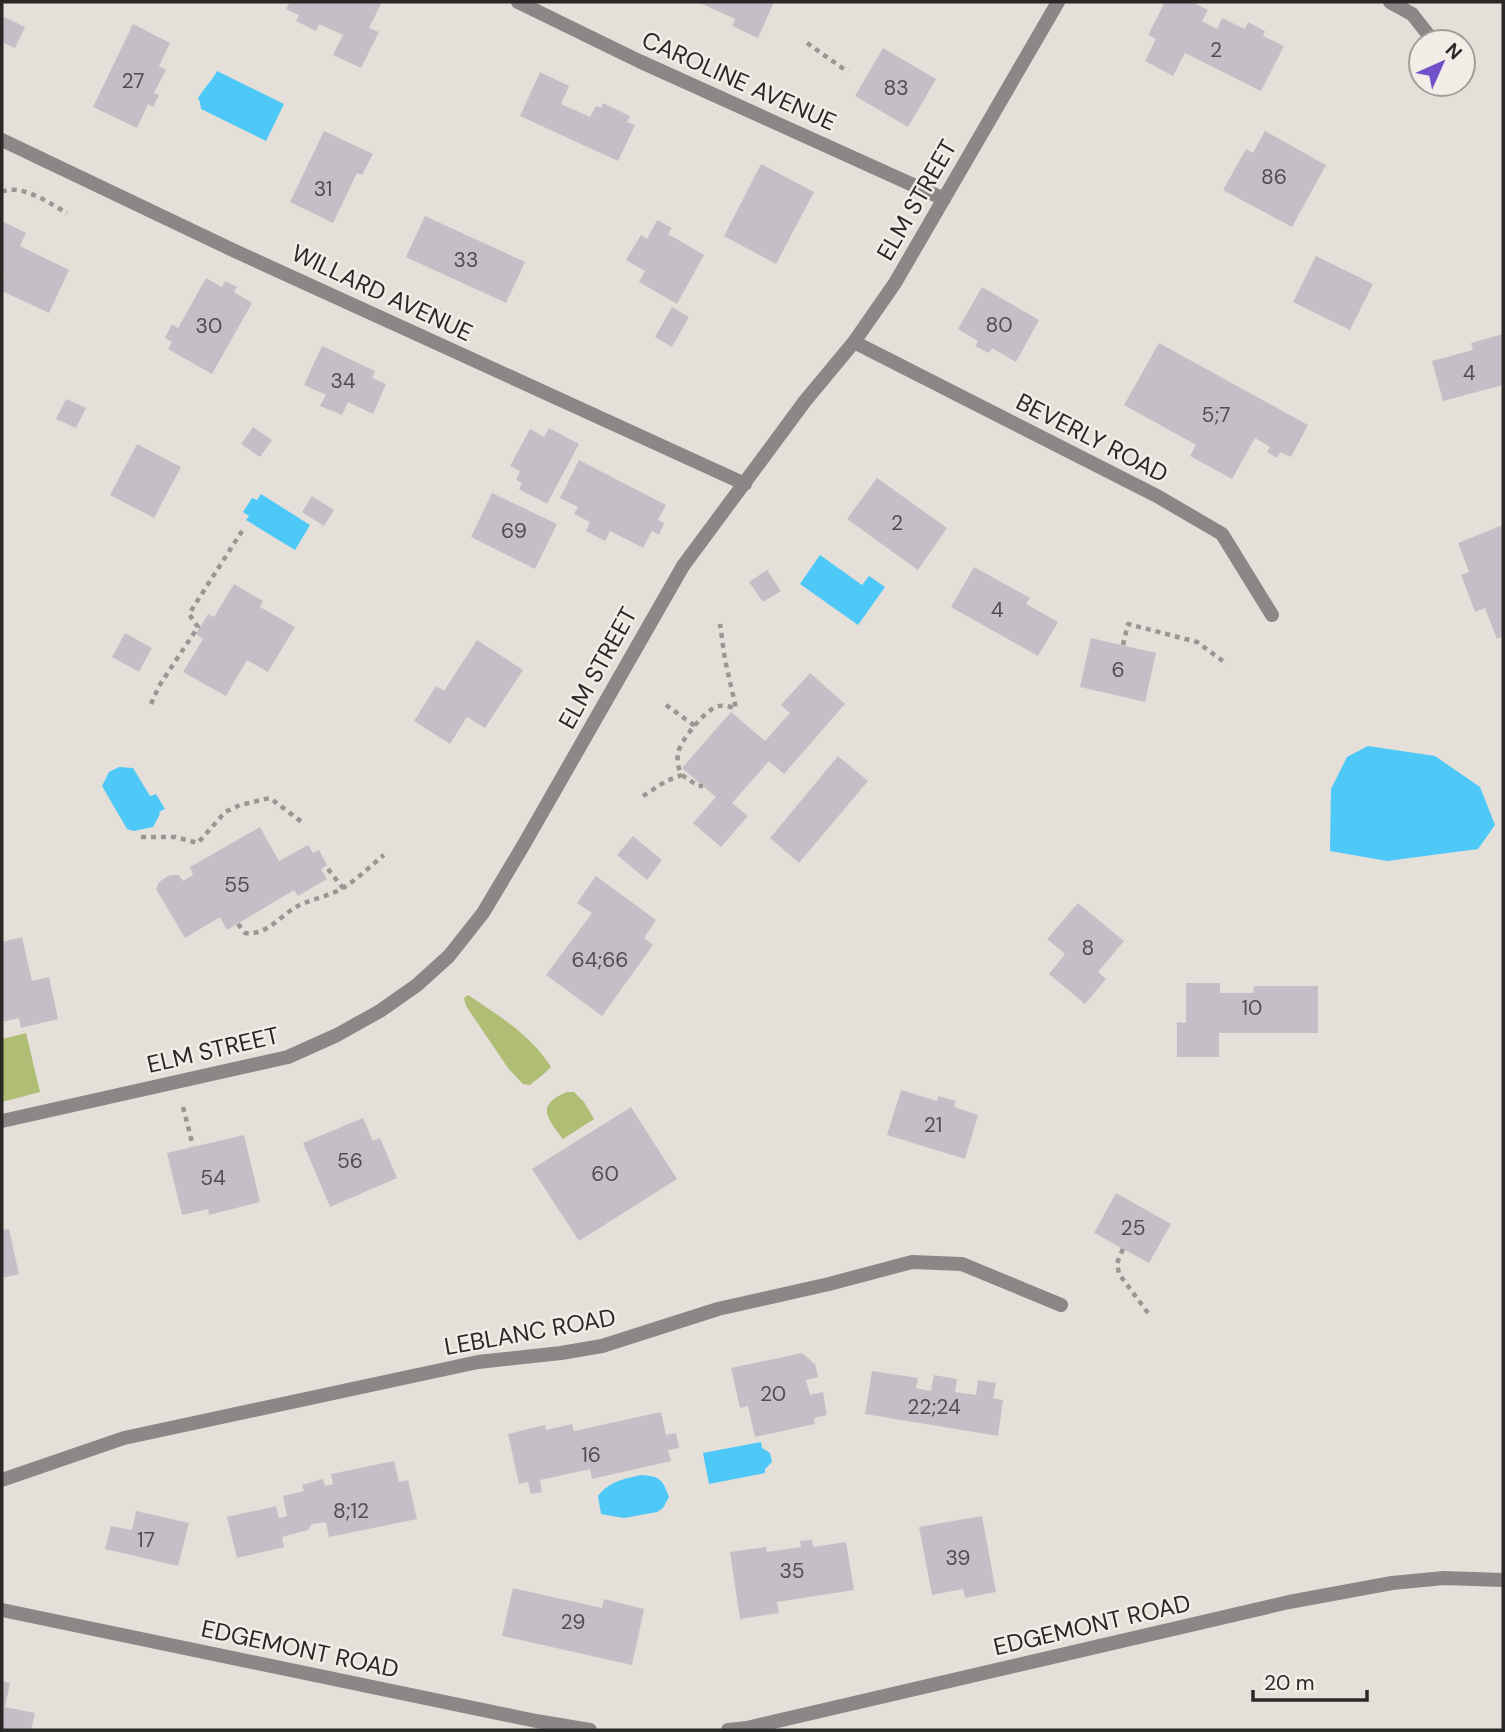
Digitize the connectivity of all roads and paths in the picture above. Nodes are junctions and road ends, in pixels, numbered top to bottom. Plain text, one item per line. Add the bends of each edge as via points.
1 (518, 2) edge
2 (1058, 2) edge
3 (1390, 2) edge
4 (1423, 28) edge
5 (807, 43) dead end
6 (848, 72) dead end
7 (2, 140) edge
8 (2, 192) edge
9 (944, 199) junction
10 (67, 214) dead end
11 (854, 342) junction
12 (745, 484) junction
13 (242, 531) dead end
14 (1272, 615) dead end
15 (720, 624) dead end
16 (1123, 645) dead end
17 (1227, 664) dead end
18 (151, 705) dead end
19 (666, 705) dead end
20 (695, 726) junction
21 (682, 775) junction
22 (702, 786) dead end
23 (643, 796) dead end
24 (303, 823) dead end
25 (141, 837) dead end
26 (384, 855) dead end
27 (328, 869) dead end
28 (343, 888) junction
29 (238, 924) dead end
30 (176, 1082) junction
31 (2, 1121) edge
32 (193, 1146) dead end
33 (1123, 1249) dead end
34 (1061, 1305) dead end
35 (1148, 1313) dead end
36 (2, 1480) edge
37 (1503, 1580) edge
38 (2, 1610) edge
39 (590, 1730) edge
40 (728, 1730) edge

1 - 9 street, CAROLINE AVENUE
2 - 9 street, ELM STREET
3 - 4 street via 1412,14
5 - 6 path
7 - 12 street, WILLARD AVENUE
8 - 10 path via 32,194
9 - 11 street, ELM STREET
11 - 12 street, ELM STREET
11 - 14 street, BEVERLY ROAD via 1157,496 1222,534
12 - 30 street, ELM STREET via 683,566 483,913 449,956 380,1012 337,1035 288,1057
13 - 18 path via 190,614 198,627
15 - 20 path via 736,708 719,705
16 - 17 path via 1128,624 1198,642
19 - 20 path
20 - 21 path via 678,753
21 - 22 path
21 - 23 path
24 - 25 path via 270,799 225,812 198,843 175,837
26 - 28 path
27 - 28 path
28 - 29 path via 309,900 254,934 245,933
30 - 31 street, ELM STREET
30 - 32 path
33 - 35 path via 1117,1263 1119,1274
34 - 36 street, LEBLANC ROAD via 962,1264 912,1262 718,1309 602,1346 478,1362 124,1438
37 - 40 street, EDGEMONT ROAD via 1444,1578 1392,1583 1289,1602
38 - 39 street, EDGEMONT ROAD

